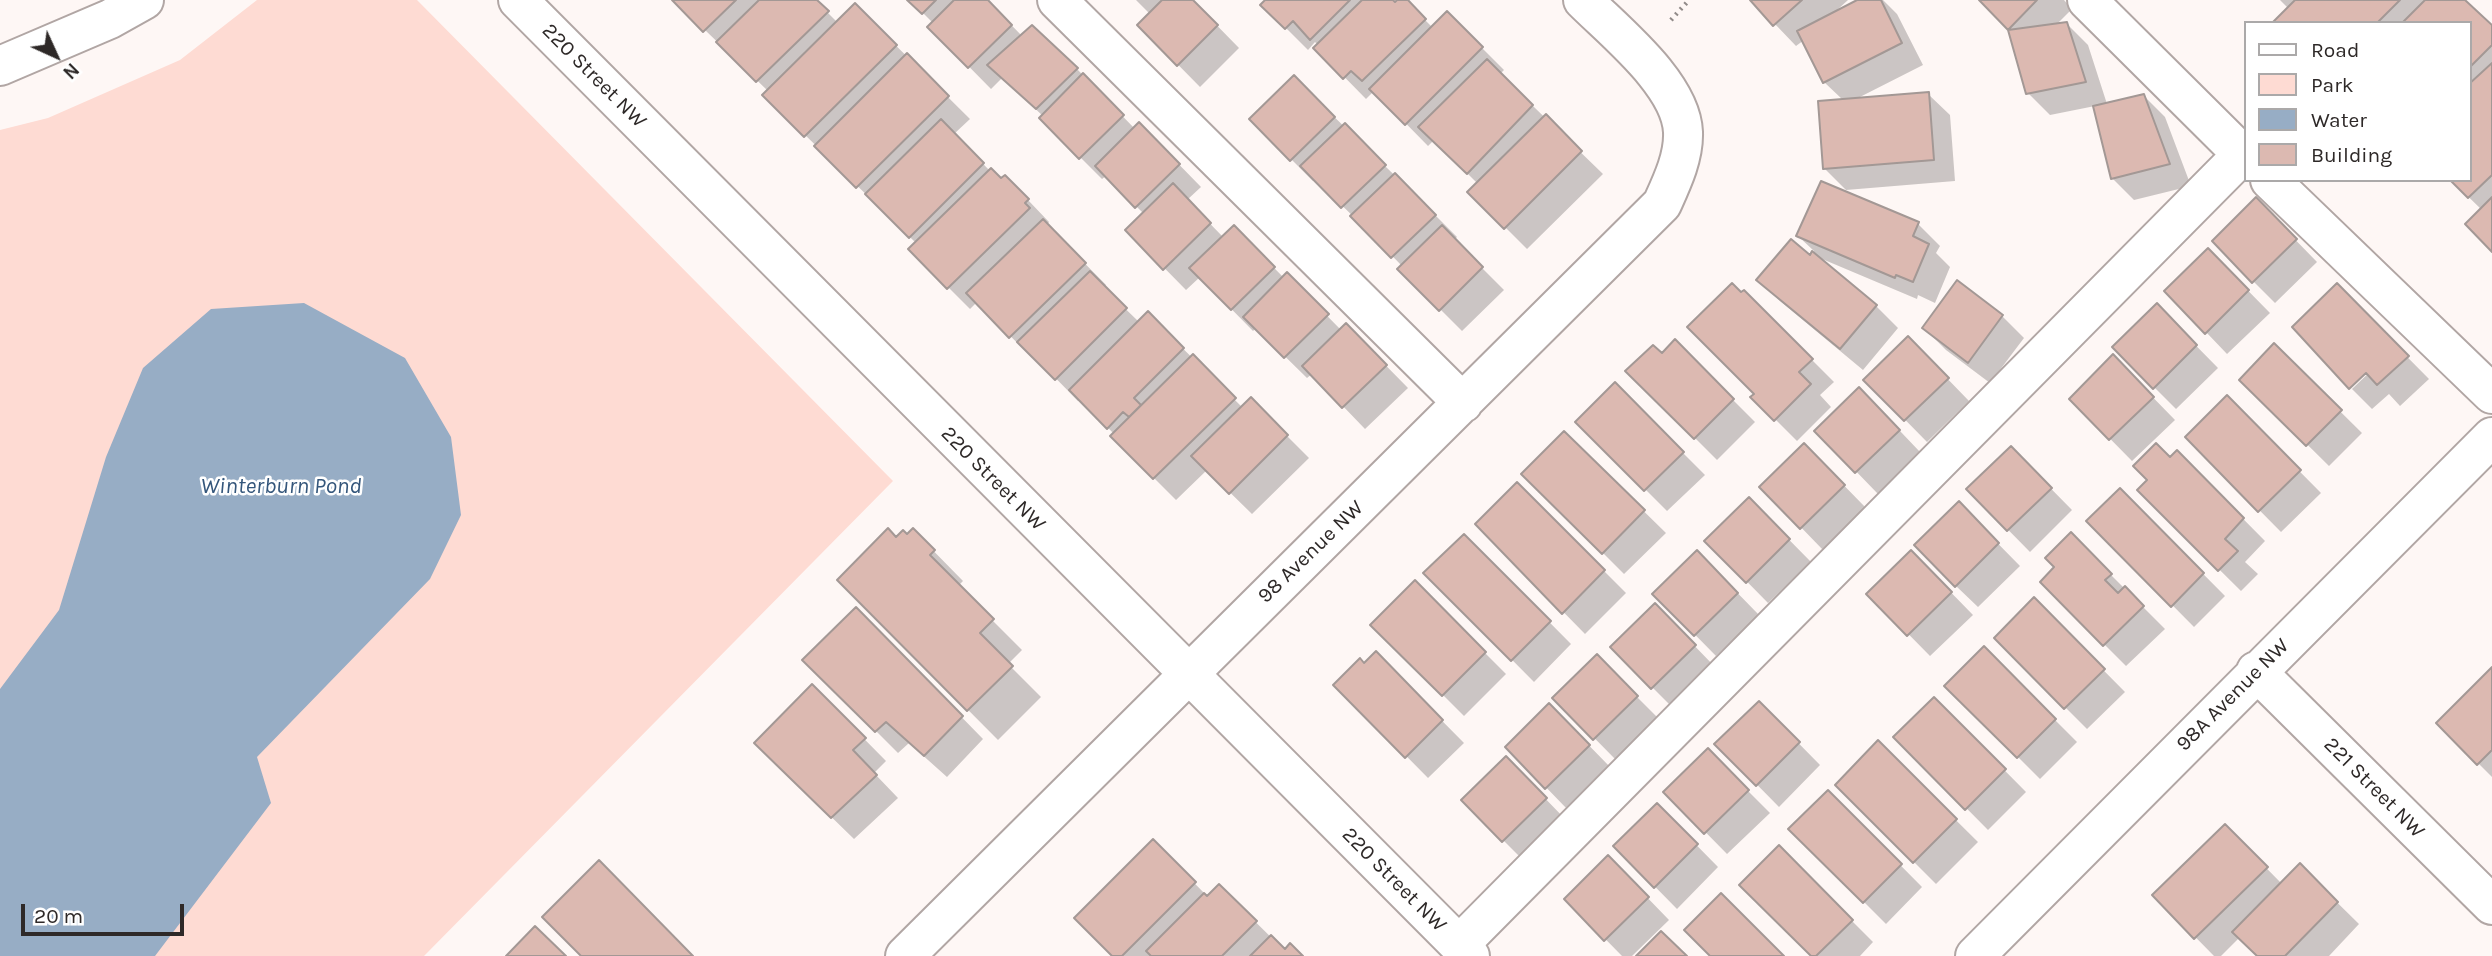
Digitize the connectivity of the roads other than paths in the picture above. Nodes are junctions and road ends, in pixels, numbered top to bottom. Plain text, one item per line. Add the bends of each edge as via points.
1 (144, 0) edge
2 (518, 0) edge
3 (1057, 0) edge
4 (1583, 0) edge
5 (2087, 0) edge
6 (0, 66) edge
7 (2244, 155) edge
8 (2244, 173) edge
9 (2272, 182) edge
10 (2492, 394) edge
11 (1463, 403) junction
12 (2492, 437) edge
13 (2256, 671) junction
14 (1187, 674) junction
15 (2492, 905) edge
16 (1996, 949) edge
17 (1464, 951) edge
18 (917, 952) edge

1 - 6 street
2 - 14 street, 220 Street NW
3 - 11 street
4 - 11 street, 98 Avenue NW via 1665,86 1683,130 1681,154 1662,204
5 - 7 street
8 - 17 street
9 - 10 street
11 - 14 street, 98 Avenue NW
12 - 13 street, 98A Avenue NW
13 - 15 street, 221 Street NW
13 - 16 street, 98A Avenue NW
14 - 17 street, 220 Street NW
14 - 18 street, 98 Avenue NW

